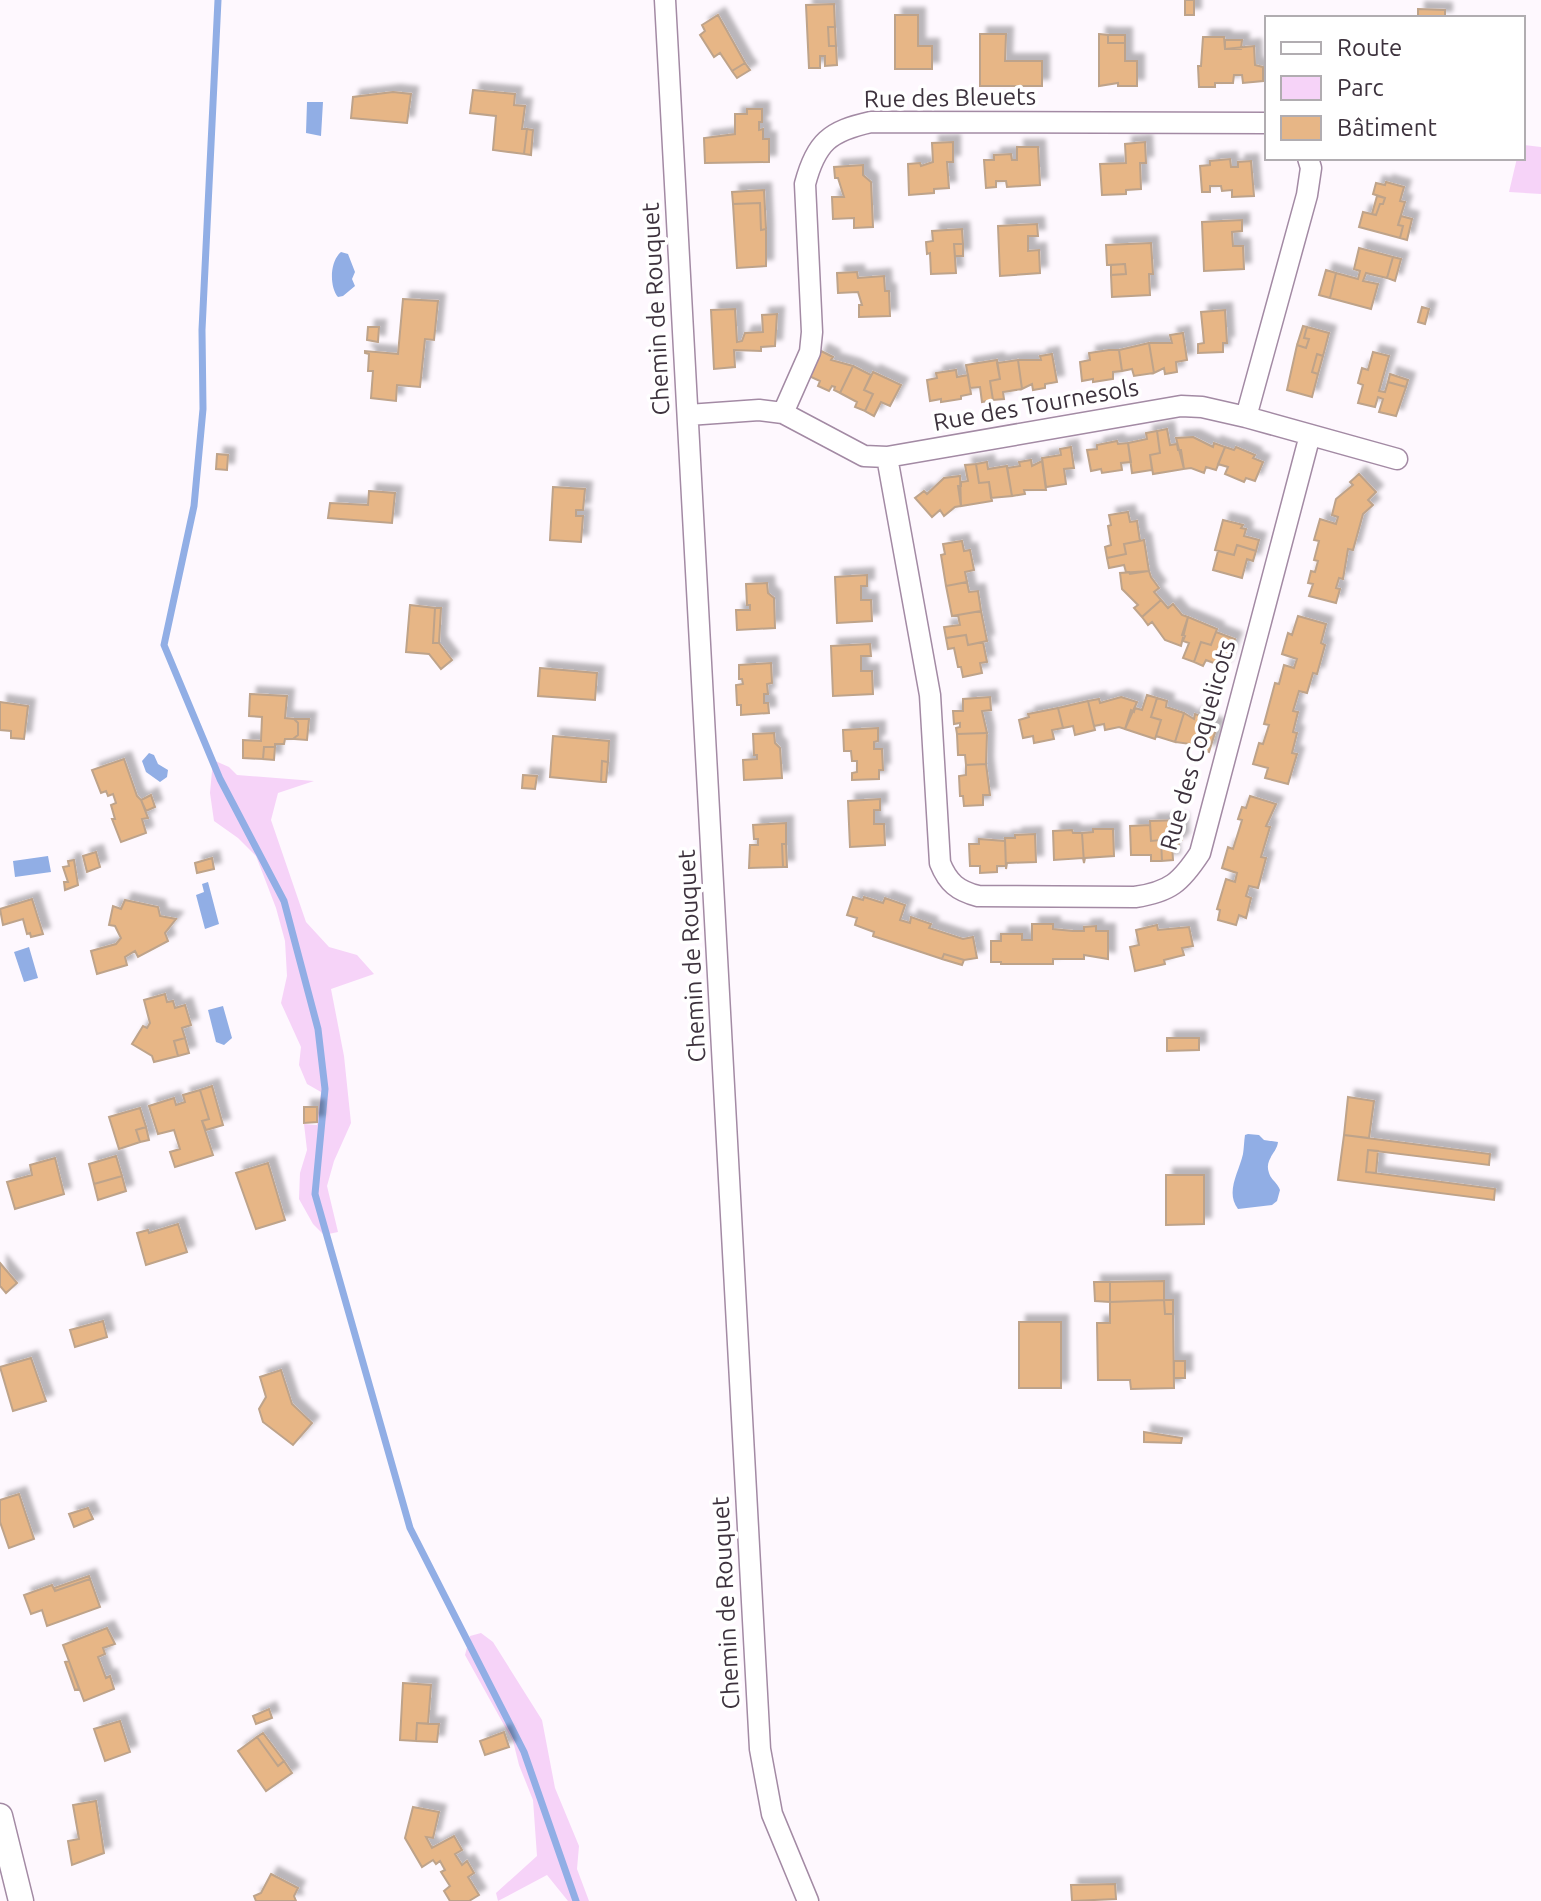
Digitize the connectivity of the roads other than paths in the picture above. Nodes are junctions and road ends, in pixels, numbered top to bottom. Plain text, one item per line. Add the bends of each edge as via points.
1 (665, 0) edge
2 (1265, 123) edge
3 (1309, 160) edge
4 (783, 413) junction
5 (688, 415) junction
6 (1246, 417) junction
7 (1310, 435) junction
8 (887, 457) junction
9 (1397, 459) dead end
10 (0, 1816) edge
11 (21, 1901) edge
12 (808, 1901) edge

1 - 5 street, Chemin de Rouquet
2 - 4 street, Rue des Bleuets via 887,122 843,128 811,162 805,184 812,332 810,352
3 - 6 street via 1307,195
4 - 5 street, Rue des Tournesols
4 - 8 street, Rue des Tournesols via 864,456
5 - 12 street, Chemin de Rouquet via 760,1749 772,1814
6 - 7 street, Rue des Tournesols
6 - 8 street, Rue des Tournesols via 1181,406
7 - 8 street, Rue des Coquelicots via 1200,853 1172,887 1135,897 978,896 960,891 946,878 940,863 930,695
7 - 9 street, Rue des Tournesols
10 - 11 street

